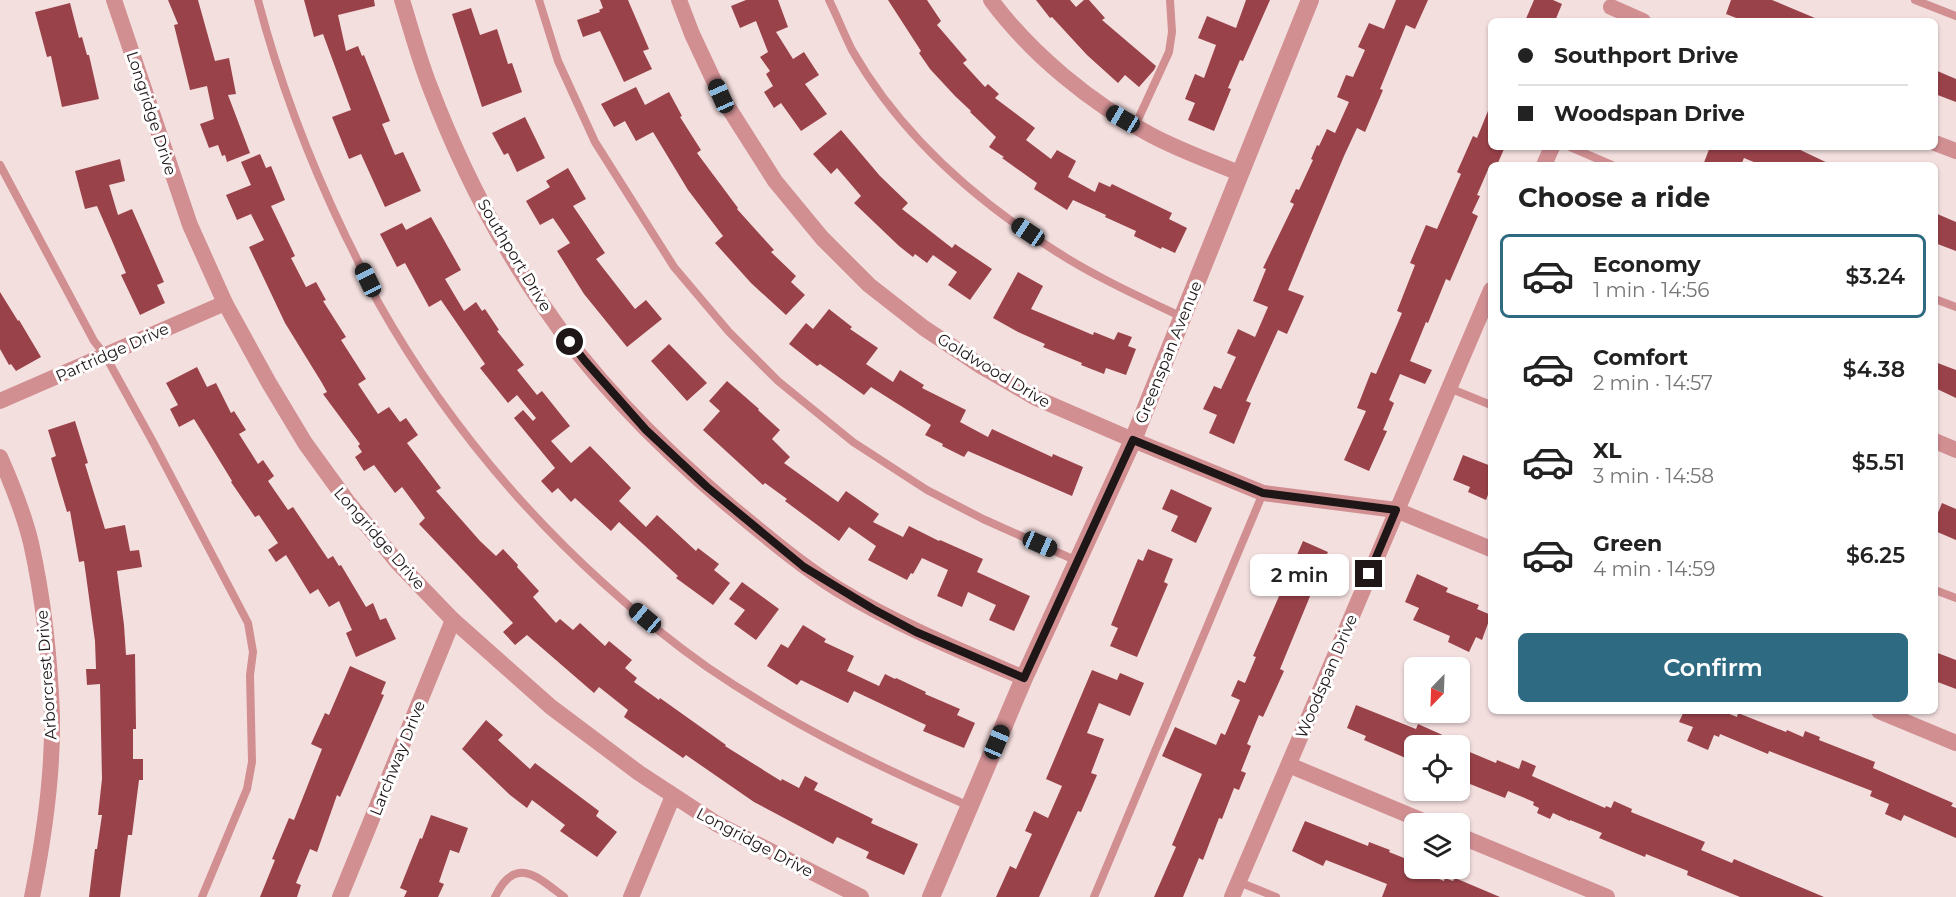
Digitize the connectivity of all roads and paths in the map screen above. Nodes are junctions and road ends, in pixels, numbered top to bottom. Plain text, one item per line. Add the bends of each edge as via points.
1 (114, 0) edge
2 (258, 0) edge
3 (402, 0) edge
4 (539, 0) edge
5 (679, 0) edge
6 (830, 0) edge
7 (991, 0) edge
8 (1170, 0) edge
9 (1310, 0) edge
10 (1915, 0) edge
11 (1610, 9) edge
12 (1956, 16) edge
13 (1635, 18) edge
14 (1135, 126) junction
15 (1938, 144) edge
16 (1577, 150) edge
17 (1956, 152) edge
18 (1605, 162) edge
19 (0, 165) edge
20 (1239, 173) junction
21 (1488, 297) edge
22 (1938, 299) edge
23 (225, 303) junction
24 (1956, 307) edge
25 (1182, 317) junction
26 (105, 355) junction
27 (1449, 388) junction
28 (0, 401) edge
29 (1488, 404) edge
30 (1133, 440) junction
31 (1938, 442) edge
32 (1956, 450) edge
33 (0, 457) edge
34 (1263, 493) junction
35 (1396, 510) junction
36 (1488, 548) edge
37 (1077, 561) junction
38 (1938, 591) edge
39 (1956, 598) edge
40 (453, 620) junction
41 (1024, 678) junction
42 (1886, 714) edge
43 (1956, 743) edge
44 (1289, 765) junction
45 (673, 796) junction
46 (969, 806) junction
47 (1404, 813) edge
48 (1470, 840) edge
49 (1236, 889) edge
50 (32, 897) edge
51 (202, 897) edge
52 (340, 897) edge
53 (495, 897) edge
54 (564, 897) edge
55 (631, 897) edge
56 (861, 897) edge
57 (931, 897) edge
58 (1094, 897) edge
59 (1276, 897) edge
60 (1607, 897) edge

1 - 23 street, Longridge Drive via 190,225
2 - 46 lane via 280,79 305,147 377,300 444,406 526,506 617,595 706,666 800,726 888,771
3 - 41 street, Southport Drive via 429,86 496,229 542,304 585,361 646,430 707,487 804,567 916,632
4 - 37 lane via 558,61 595,142 674,267 729,332 778,381 853,442 927,490
5 - 30 street, Goldwood Drive via 721,96 775,181 822,238 869,285 981,366 1036,398
6 - 25 lane via 852,49 888,104 973,192 1059,253
7 - 14 street via 1038,54
8 - 14 lane via 1169,52
9 - 20 street, Greenspan Avenue
10 - 12 lane
11 - 13 street
14 - 20 street
15 - 17 street
16 - 18 lane
19 - 26 lane
20 - 25 street, Greenspan Avenue
21 - 27 street, Woodspan Drive
22 - 24 lane
23 - 26 street, Partridge Drive
23 - 40 street, Longridge Drive via 326,474 398,563
25 - 30 street, Greenspan Avenue
26 - 28 street, Partridge Drive
26 - 51 lane via 248,623 253,652 252,762 247,789
27 - 29 lane
27 - 35 street, Woodspan Drive
30 - 34 street, Goldwood Drive
30 - 37 street, Greenspan Avenue
31 - 32 street
33 - 50 street, Arborcrest Drive via 31,541 44,622 52,716 48,788
34 - 35 street, Goldwood Drive
34 - 58 lane
35 - 36 street, Goldwood Drive
35 - 44 street, Woodspan Drive
37 - 41 street, Greenspan Avenue
38 - 39 lane
40 - 45 street, Longridge Drive via 551,707
40 - 52 street, Larchway Drive
41 - 46 street, Greenspan Avenue
42 - 43 street
44 - 47 street
44 - 49 street, Woodspan Drive
45 - 55 street
45 - 56 street, Longridge Drive via 717,824
46 - 57 street, Greenspan Avenue
48 - 60 street
49 - 59 lane
53 - 54 lane via 506,879 519,872 533,874

